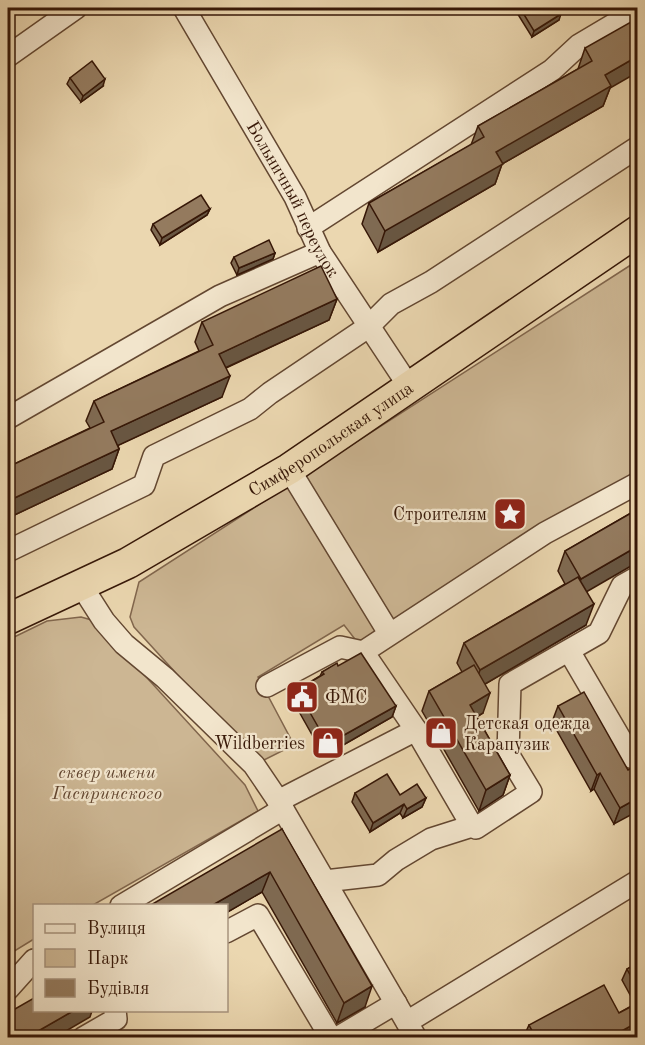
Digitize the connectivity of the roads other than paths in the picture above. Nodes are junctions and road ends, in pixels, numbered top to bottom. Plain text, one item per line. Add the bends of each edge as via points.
1 (76, 8) edge
2 (184, 8) edge
3 (638, 10) edge
4 (8, 56) edge
5 (637, 149) edge
6 (308, 228) junction
7 (638, 231) edge
8 (320, 252) junction
9 (368, 327) junction
10 (410, 388) junction
11 (8, 417) edge
12 (289, 469) junction
13 (638, 483) edge
14 (8, 551) edge
15 (638, 577) edge
16 (81, 585) junction
17 (8, 618) edge
18 (389, 633) junction
19 (568, 651) junction
20 (363, 652) junction
21 (267, 686) dead end
22 (416, 730) junction
23 (638, 754) edge
24 (280, 805) junction
25 (472, 826) junction
26 (325, 881) junction
27 (638, 881) edge
28 (123, 904) edge
29 (228, 931) edge
30 (33, 961) edge
31 (8, 989) edge
32 (396, 1004) junction
33 (115, 1012) edge
34 (412, 1030) edge
35 (83, 1038) edge
36 (331, 1038) edge
37 (337, 1038) edge

1 - 4 street
2 - 6 street, Больничный переулок via 295,197
3 - 6 street via 579,45 552,70
5 - 9 street via 391,304
6 - 8 street, Больничный переулок
7 - 10 highway, Симферопольская улица
8 - 9 street, Больничный переулок
8 - 11 street via 220,296
9 - 10 street, Больничный переулок
9 - 14 street via 250,409 154,456 144,485
10 - 12 highway, Симферопольская улица
12 - 16 highway, Симферопольская улица via 179,535
12 - 18 street
13 - 18 street via 545,532
15 - 19 street via 621,586 599,633
16 - 17 highway, Симферопольская улица
16 - 24 street via 124,644 165,678 254,765
18 - 20 street
19 - 23 street via 631,758
19 - 25 street via 510,684 508,754 531,792 476,828
20 - 21 street via 340,647
20 - 22 street
22 - 24 street
22 - 25 street
24 - 26 street
24 - 28 street
25 - 26 street via 431,839 378,875
26 - 32 street
27 - 34 street
29 - 36 street via 258,915
30 - 31 street
32 - 34 street
32 - 37 street
33 - 35 street via 116,1019

